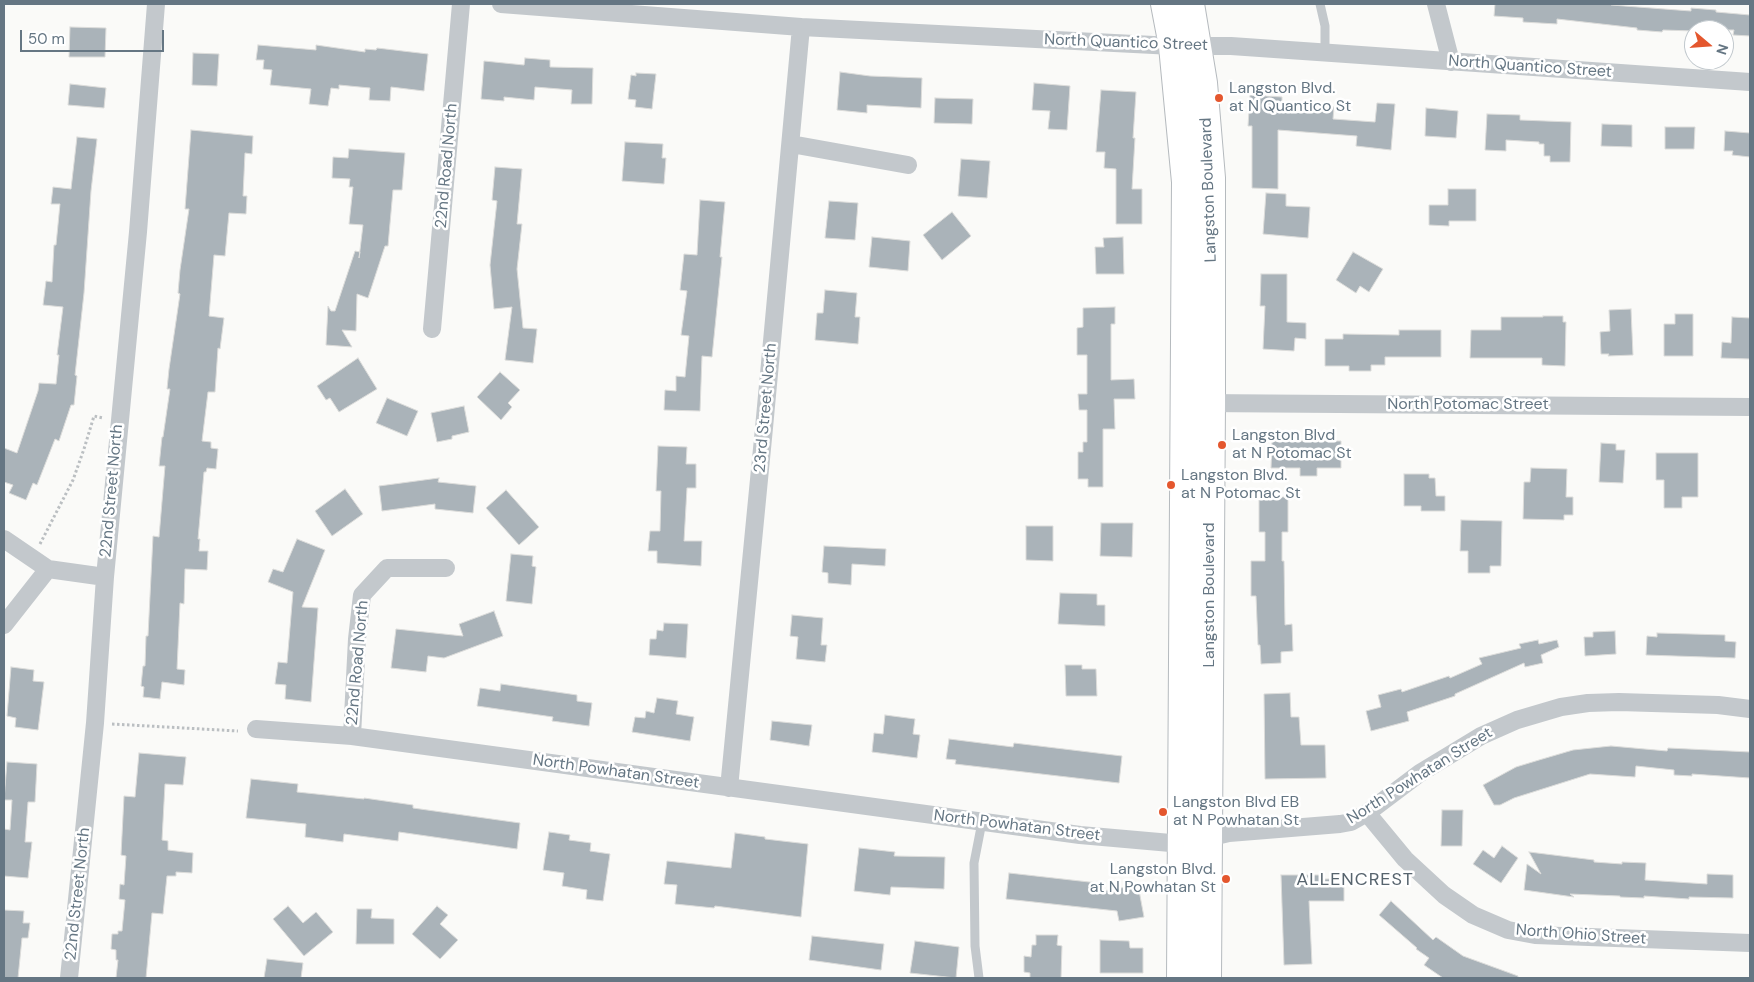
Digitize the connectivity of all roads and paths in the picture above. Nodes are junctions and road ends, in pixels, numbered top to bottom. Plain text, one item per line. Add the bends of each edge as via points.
1 (156, 4) edge
2 (461, 4) edge
3 (501, 4) edge
4 (1165, 4) edge
5 (1190, 4) edge
6 (1320, 4) edge
7 (1436, 4) edge
8 (801, 27) junction
9 (1185, 46) junction
10 (1325, 52) junction
11 (1451, 62) junction
12 (1750, 82) edge
13 (791, 144) junction
14 (908, 165) dead end
15 (432, 329) dead end
16 (1198, 403) junction
17 (1750, 407) edge
18 (119, 421) junction
19 (4, 539) edge
20 (21, 550) junction
21 (446, 568) dead end
22 (48, 569) junction
23 (105, 577) junction
24 (4, 625) edge
25 (1750, 709) edge
26 (95, 723) junction
27 (256, 729) joint
28 (352, 736) junction
29 (729, 788) junction
30 (1367, 813) junction
31 (982, 822) junction
32 (1209, 837) junction
33 (1182, 844) junction
34 (1750, 943) edge
35 (69, 978) edge
36 (979, 978) edge
37 (1181, 978) edge
38 (1207, 978) edge

1 - 18 street, 22nd Street North
2 - 15 street, 22nd Road North
3 - 8 street, North Quantico Street
4 - 9 main road, Langston Boulevard
5 - 9 main road, Langston Boulevard
6 - 10 lane via 1325,26
7 - 11 street
8 - 9 street, North Quantico Street
8 - 13 street, 23rd Street North
9 - 10 street, North Quantico Street
9 - 16 main road, Langston Boulevard via 1207,121 1211,178
10 - 11 street, North Quantico Street
11 - 12 street, North Quantico Street
13 - 14 street
13 - 29 street, 23rd Street North
16 - 17 street, North Potomac Street
16 - 32 main road, Langston Boulevard
16 - 33 main road, Langston Boulevard
18 - 20 path via 94,416 73,480 40,544 29,537
18 - 23 street, 22nd Street North
19 - 20 street
20 - 22 street
21 - 28 street, 22nd Road North via 387,568 362,595
22 - 23 street
22 - 24 street
23 - 26 street, 22nd Street North
25 - 30 street, North Powhatan Street via 1610,702 1570,705 1542,712 1507,724 1468,744 1411,778
26 - 27 path via 248,732
26 - 35 street, 22nd Street North
27 - 28 street, North Powhatan Street
28 - 29 street, North Powhatan Street
29 - 31 street, North Powhatan Street
30 - 32 street, North Powhatan Street via 1340,824 1250,830
30 - 34 street, North Ohio Street via 1405,859 1444,895 1473,915 1508,930 1535,935
31 - 33 street, North Powhatan Street
31 - 36 lane via 974,863 975,946
32 - 33 street, North Powhatan Street
32 - 38 main road, Langston Boulevard
33 - 37 main road, Langston Boulevard

